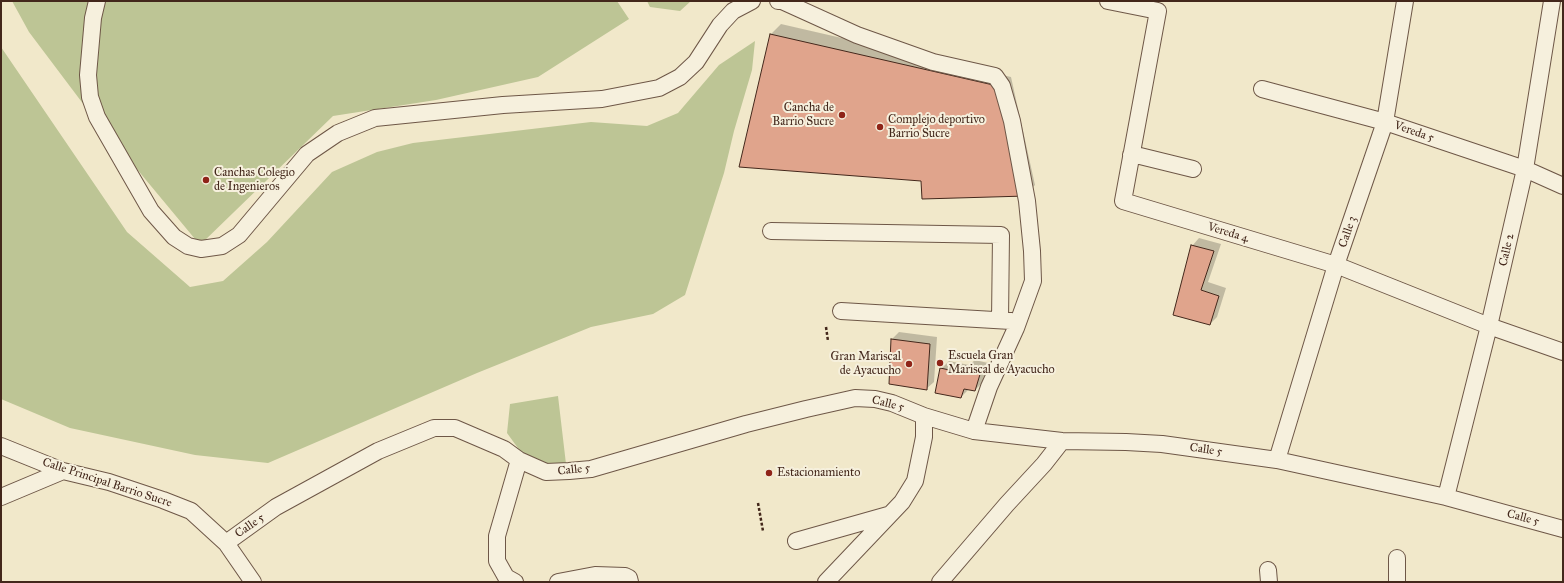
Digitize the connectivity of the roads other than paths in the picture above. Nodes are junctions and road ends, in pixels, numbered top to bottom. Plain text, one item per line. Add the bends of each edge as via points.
1 (97, 1) edge
2 (752, 1) edge
3 (778, 1) edge
4 (1108, 1) edge
5 (1405, 1) edge
6 (1552, 1) edge
7 (1262, 88) dead end
8 (1385, 122) junction
9 (1131, 155) junction
10 (1194, 169) dead end
11 (1525, 169) junction
12 (1563, 186) edge
13 (771, 231) dead end
14 (1336, 265) junction
15 (841, 311) dead end
16 (1000, 320) junction
17 (1018, 322) junction
18 (1489, 326) junction
19 (1563, 352) edge
20 (924, 416) junction
21 (974, 430) junction
22 (1062, 441) junction
23 (1, 446) edge
24 (519, 460) junction
25 (1277, 460) junction
26 (63, 471) junction
27 (1, 496) edge
28 (1446, 497) junction
29 (888, 515) junction
30 (1563, 529) edge
31 (796, 541) dead end
32 (226, 543) junction
33 (1396, 558) dead end
34 (626, 579) edge
35 (253, 582) edge
36 (515, 582) edge
37 (558, 582) edge
38 (826, 582) edge
39 (940, 582) edge
40 (1397, 582) edge

1 - 2 street via 88,75 90,97 97,117 151,210 174,237 188,246 201,248 222,246 239,235 307,154 338,133 375,118 503,105 602,99 659,88 680,77 696,62 733,10
3 - 17 street via 857,35 934,62 995,76 1003,90 1012,121 1027,202 1032,251 1033,281
4 - 9 street, Vereda 4 via 1158,11
5 - 8 street, Calle 3
6 - 11 street, Calle 2
7 - 8 street, Vereda 5
8 - 11 street, Vereda 5
8 - 14 street, Calle 3
9 - 10 street
9 - 14 street, Vereda 4 via 1123,201
11 - 12 street, Vereda 5
11 - 18 street, Calle 2
13 - 16 street via 1001,235
14 - 18 street, Vereda 4
14 - 25 street, Calle 3
15 - 16 street
16 - 17 street
17 - 21 street via 989,387
18 - 19 street, Vereda 4
18 - 28 street, Calle 2
20 - 21 street, Calle 5
20 - 24 street, Calle 5 via 892,403 855,398 746,424 591,469 546,472
20 - 29 street via 924,437 915,481 902,502
21 - 22 street, Calle 5
22 - 25 street, Calle 5 via 1162,444
22 - 39 street
23 - 26 street, Calle Principal Barrio Sucre
24 - 32 street, Calle 5 via 504,449 455,428 434,428 378,451 276,508
24 - 36 street via 498,536 497,561 506,577
25 - 28 street, Calle 5
26 - 27 street
26 - 32 street, Calle Principal Barrio Sucre via 109,482 191,511
28 - 30 street, Calle 5
29 - 31 street
29 - 38 street
32 - 35 street
33 - 40 street
34 - 37 street via 595,575

